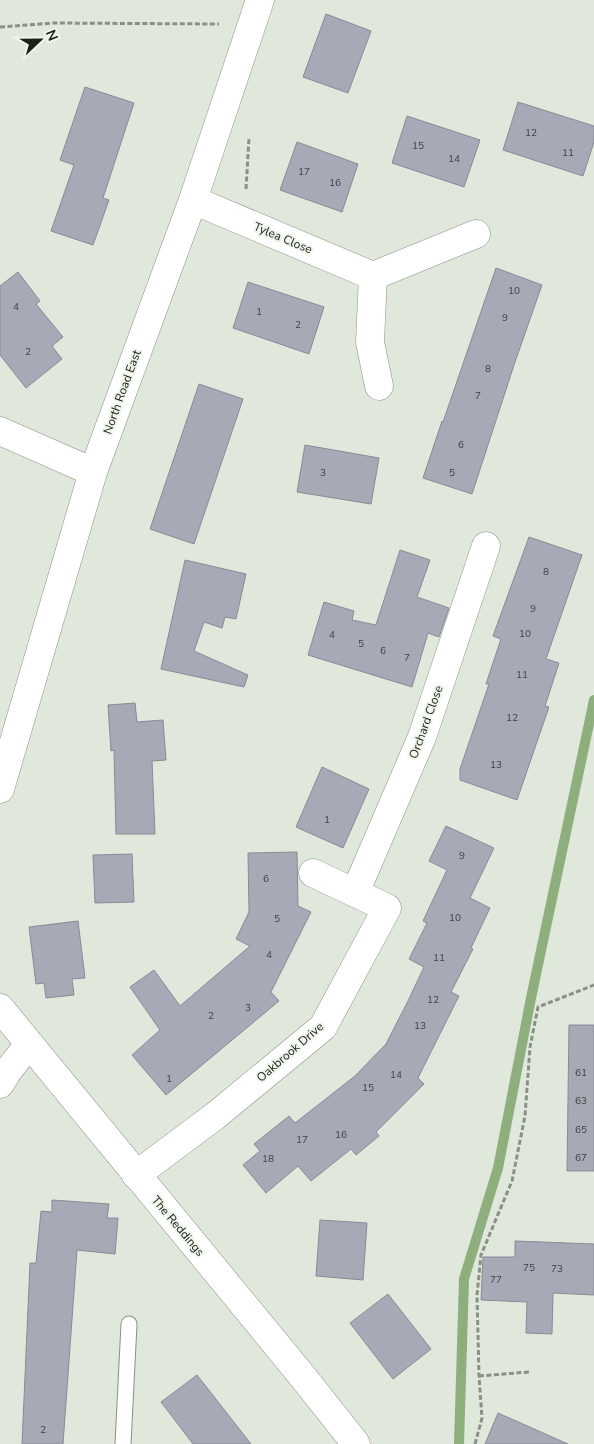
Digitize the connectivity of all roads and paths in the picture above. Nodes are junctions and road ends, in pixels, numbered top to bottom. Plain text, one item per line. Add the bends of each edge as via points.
1 (256, 12) edge
2 (0, 27) edge
3 (192, 200) junction
4 (476, 234) dead end
5 (373, 276) junction
6 (379, 386) dead end
7 (0, 431) edge
8 (93, 472) junction
9 (486, 546) dead end
10 (0, 789) edge
11 (313, 874) dead end
12 (355, 893) junction
13 (594, 985) edge
14 (0, 1008) edge
15 (29, 1044) junction
16 (0, 1084) edge
17 (136, 1175) junction
18 (129, 1324) dead end
19 (529, 1372) dead end
20 (479, 1376) junction
21 (123, 1444) edge
22 (356, 1444) edge
23 (476, 1444) edge

1 - 2 path
1 - 3 street, North Road East
3 - 5 street, Tylea Close
3 - 8 street, North Road East
4 - 5 street
5 - 6 street via 370,342
7 - 8 street
8 - 10 street, North Road East
9 - 12 street, Orchard Close via 422,737
11 - 12 street, Oakbrook Drive
12 - 17 street, Oakbrook Drive via 386,908 323,1027 215,1116
13 - 20 path via 538,1008 530,1047 525,1116 512,1181 481,1255 477,1295
14 - 15 street, The Reddings
15 - 16 street
15 - 17 street, The Reddings
17 - 22 street, The Reddings
18 - 21 lane
19 - 20 path
20 - 23 path via 482,1418

